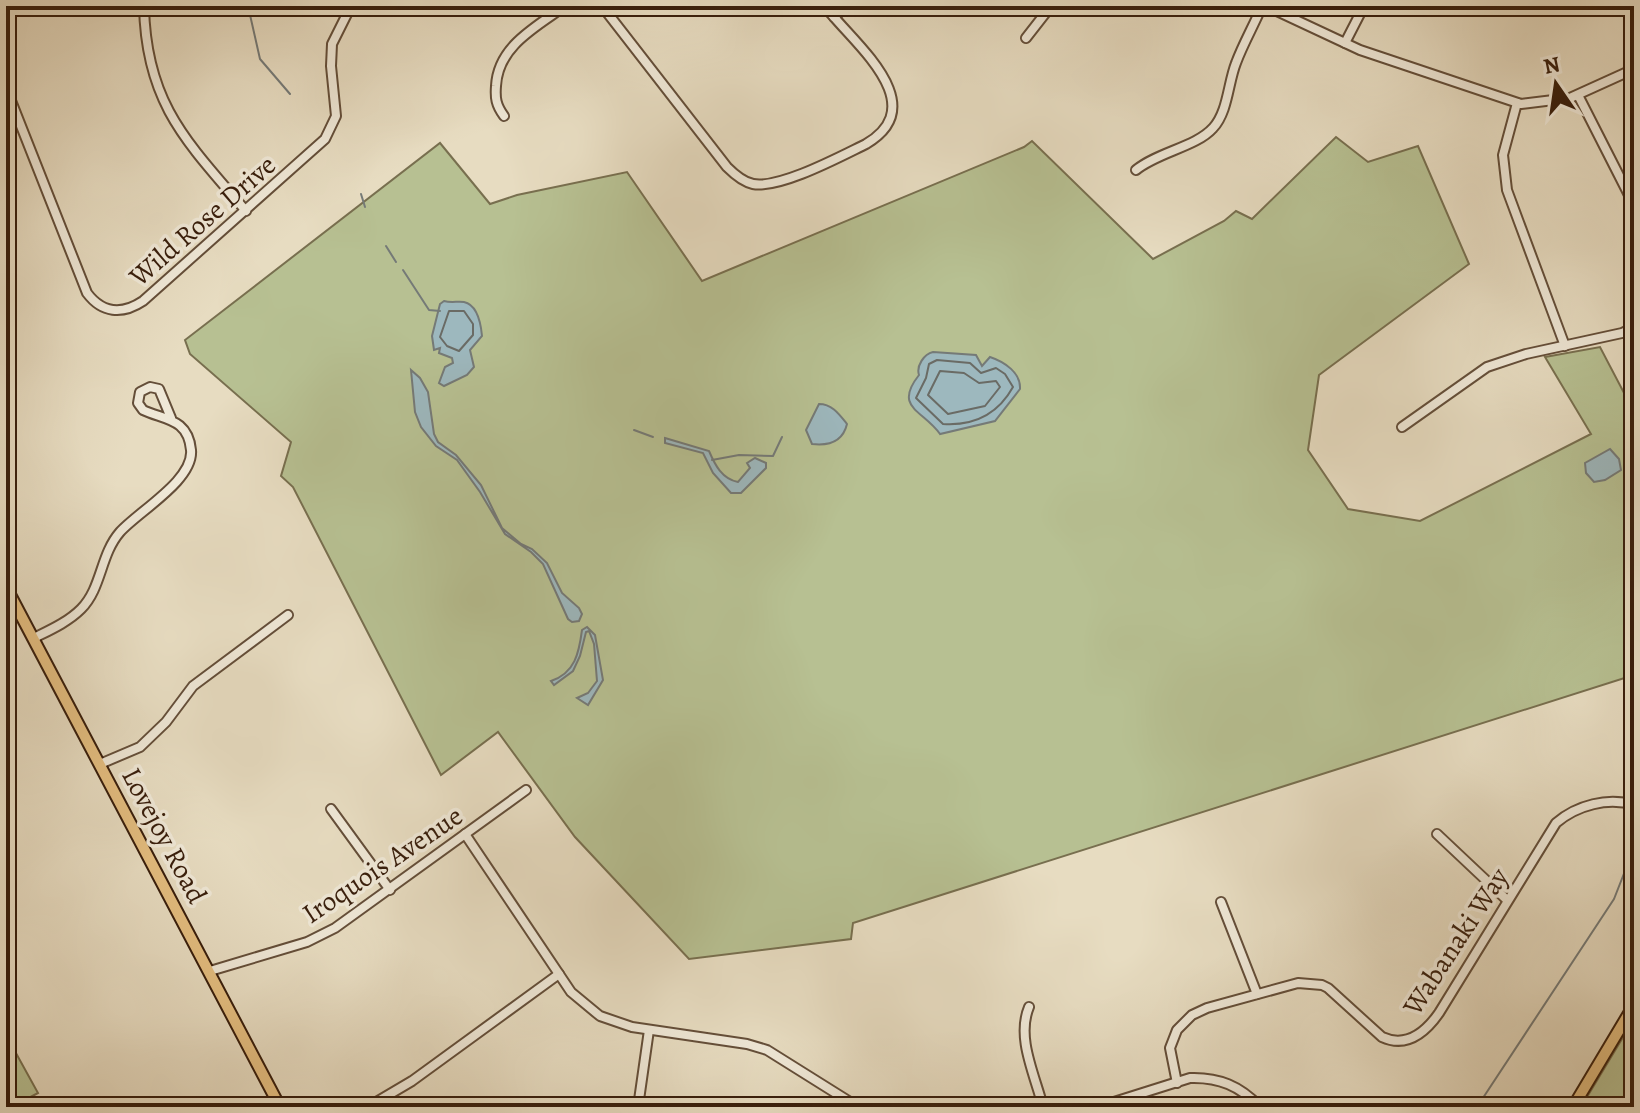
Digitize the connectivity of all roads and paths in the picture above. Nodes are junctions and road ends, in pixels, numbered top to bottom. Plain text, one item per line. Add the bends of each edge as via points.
1 (144, 6) edge
2 (351, 6) edge
3 (565, 6) edge
4 (602, 6) edge
5 (824, 6) edge
6 (847, 6) edge
7 (1051, 6) edge
8 (1264, 6) edge
9 (1364, 6) edge
10 (834, 17) junction
11 (1026, 38) dead end
12 (1345, 43) junction
13 (1634, 69) edge
14 (6, 88) edge
15 (1578, 95) junction
16 (1517, 103) junction
17 (504, 116) dead end
18 (1136, 170) dead end
19 (1634, 205) edge
20 (246, 211) junction
21 (1634, 327) edge
22 (1565, 346) junction
23 (171, 418) junction
24 (1402, 427) dead end
25 (6, 587) edge
26 (288, 615) dead end
27 (34, 638) junction
28 (100, 764) junction
29 (526, 790) dead end
30 (1634, 805) edge
31 (331, 809) dead end
32 (465, 834) junction
33 (1437, 834) dead end
34 (390, 890) junction
35 (1507, 900) junction
36 (1221, 902) dead end
37 (210, 971) junction
38 (559, 974) junction
39 (1257, 994) junction
40 (1634, 1005) edge
41 (1029, 1007) dead end
42 (649, 1030) junction
43 (1177, 1083) junction
44 (280, 1107) edge
45 (368, 1107) edge
46 (638, 1107) edge
47 (858, 1107) edge
48 (1043, 1107) edge
49 (1098, 1107) edge
50 (1260, 1107) edge
51 (1573, 1107) edge

1 - 20 street via 148,57 169,115
2 - 20 street, Wild Rose Drive via 332,44 334,123 309,155
3 - 17 street via 502,59 496,100
4 - 10 street via 727,167 743,180 761,184 779,182 866,144 886,124 893,105 888,83
5 - 10 street
6 - 10 street
7 - 11 street
8 - 12 street
8 - 18 street via 1236,60 1212,130
9 - 12 street
12 - 16 street
13 - 15 street
14 - 20 street, Wild Rose Drive via 87,293 102,307 125,310 143,301
15 - 16 street
15 - 19 street
16 - 22 street via 1503,155 1507,190
21 - 22 street
22 - 24 street via 1487,367
23 - 23 street via 143,410 138,400 142,390 161,391
23 - 27 street via 190,443 186,471 117,537 82,608
25 - 27 main road, Lovejoy Road
26 - 28 street via 193,686 140,747
27 - 28 main road, Lovejoy Road
28 - 37 main road, Lovejoy Road
29 - 32 street, Iroquois Avenue
30 - 35 street, Wabanaki Way via 1597,804 1567,814
31 - 34 street
32 - 34 street, Iroquois Avenue
32 - 38 street
33 - 35 street
34 - 37 street, Iroquois Avenue via 321,936
35 - 39 street, Wabanaki Way via 1429,1028 1407,1040 1382,1037 1322,985 1298,983
36 - 39 street
37 - 44 main road, Lovejoy Road
38 - 42 street via 600,1016
38 - 45 street
39 - 43 street, Wabanaki Way via 1207,1008 1184,1021 1170,1048
40 - 51 main road
41 - 48 street via 1023,1035
42 - 46 street
42 - 47 street via 767,1050
43 - 49 street
43 - 50 street via 1190,1078 1217,1080 1238,1087

